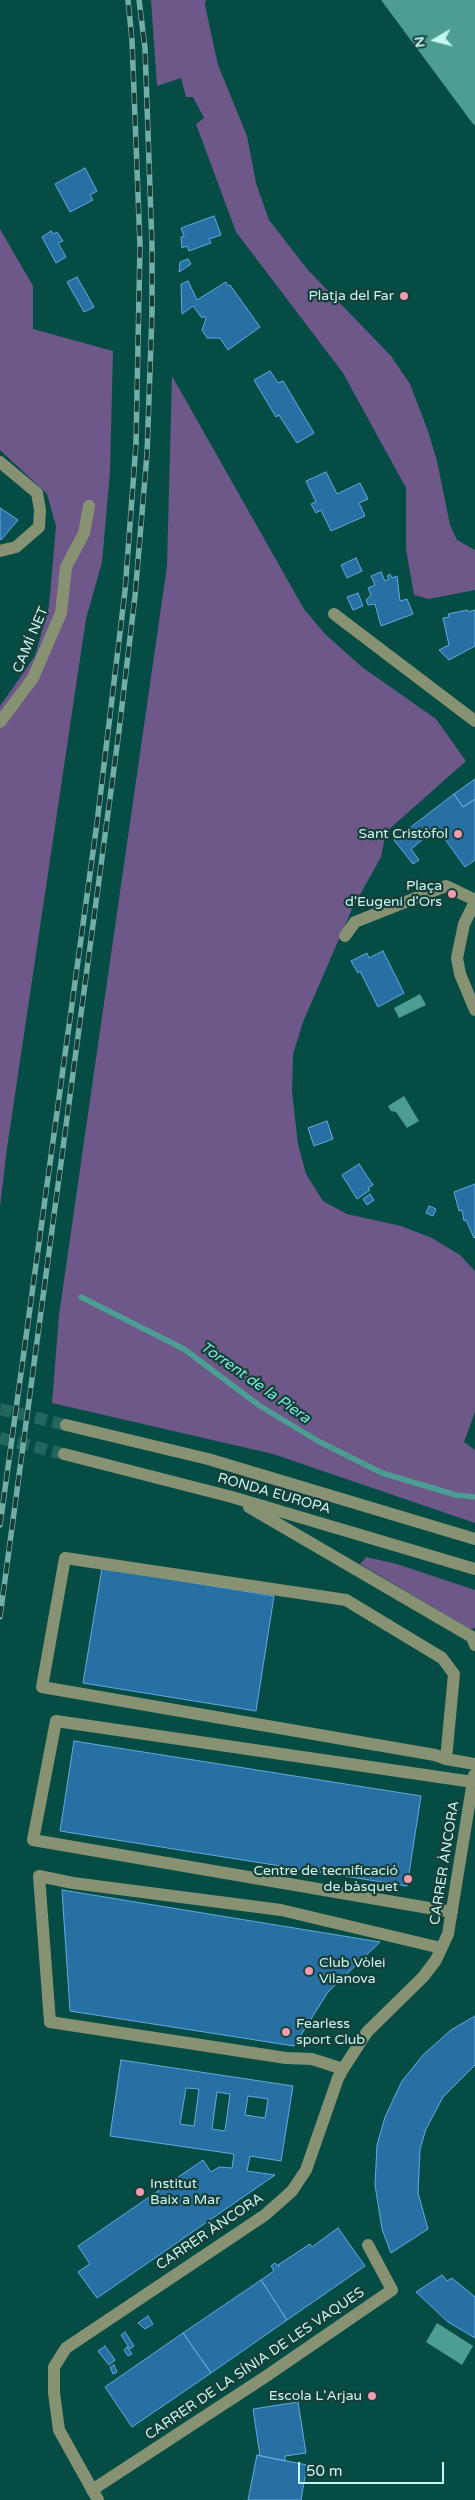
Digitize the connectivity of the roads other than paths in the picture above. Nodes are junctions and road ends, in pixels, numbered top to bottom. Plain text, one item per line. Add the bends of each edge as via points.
1 (0, 462) edge
2 (89, 506) dead end
3 (0, 551) edge
4 (334, 614) dead end
5 (475, 721) edge
6 (0, 722) edge
7 (475, 901) edge
8 (345, 936) dead end
9 (475, 1010) edge
10 (66, 1425) tunnel mouth
11 (64, 1454) tunnel mouth
12 (232, 1497) junction
13 (475, 1539) edge
14 (475, 1569) edge
15 (474, 1640) edge
16 (446, 1758) junction
17 (475, 1764) edge
18 (474, 1777) edge
19 (452, 1912) junction
20 (441, 1948) junction
21 (344, 2069) junction
22 (368, 2245) dead end
23 (95, 2495) edge

1 - 3 street via 37,493 40,510 39,527 16,547
2 - 6 street, CAMÍ NET via 84,533 66,567 61,614 33,678
4 - 5 street
7 - 8 street via 446,886 355,922
7 - 9 street via 464,924 457,958
10 - 13 street, RONDA EUROPA via 208,1460
11 - 12 street, RONDA EUROPA
12 - 14 street, RONDA EUROPA
12 - 15 street
16 - 16 street via 454,1674 442,1658 346,1600 65,1558 42,1687
16 - 17 street
18 - 19 street, CARRER ÀNCORA
18 - 19 street via 56,1721 33,1840
19 - 20 street, CARRER ÀNCORA via 448,1934
20 - 21 street, CARRER ÀNCORA via 419,1981 367,2032
20 - 21 street via 281,1910 39,1876 50,2022 312,2060
21 - 23 street, CARRER ÀNCORA via 306,2170 292,2190 265,2215 66,2348 54,2367 59,2430
22 - 23 street, CARRER DE LA SÍNIA DE LES VAQUES via 392,2290

